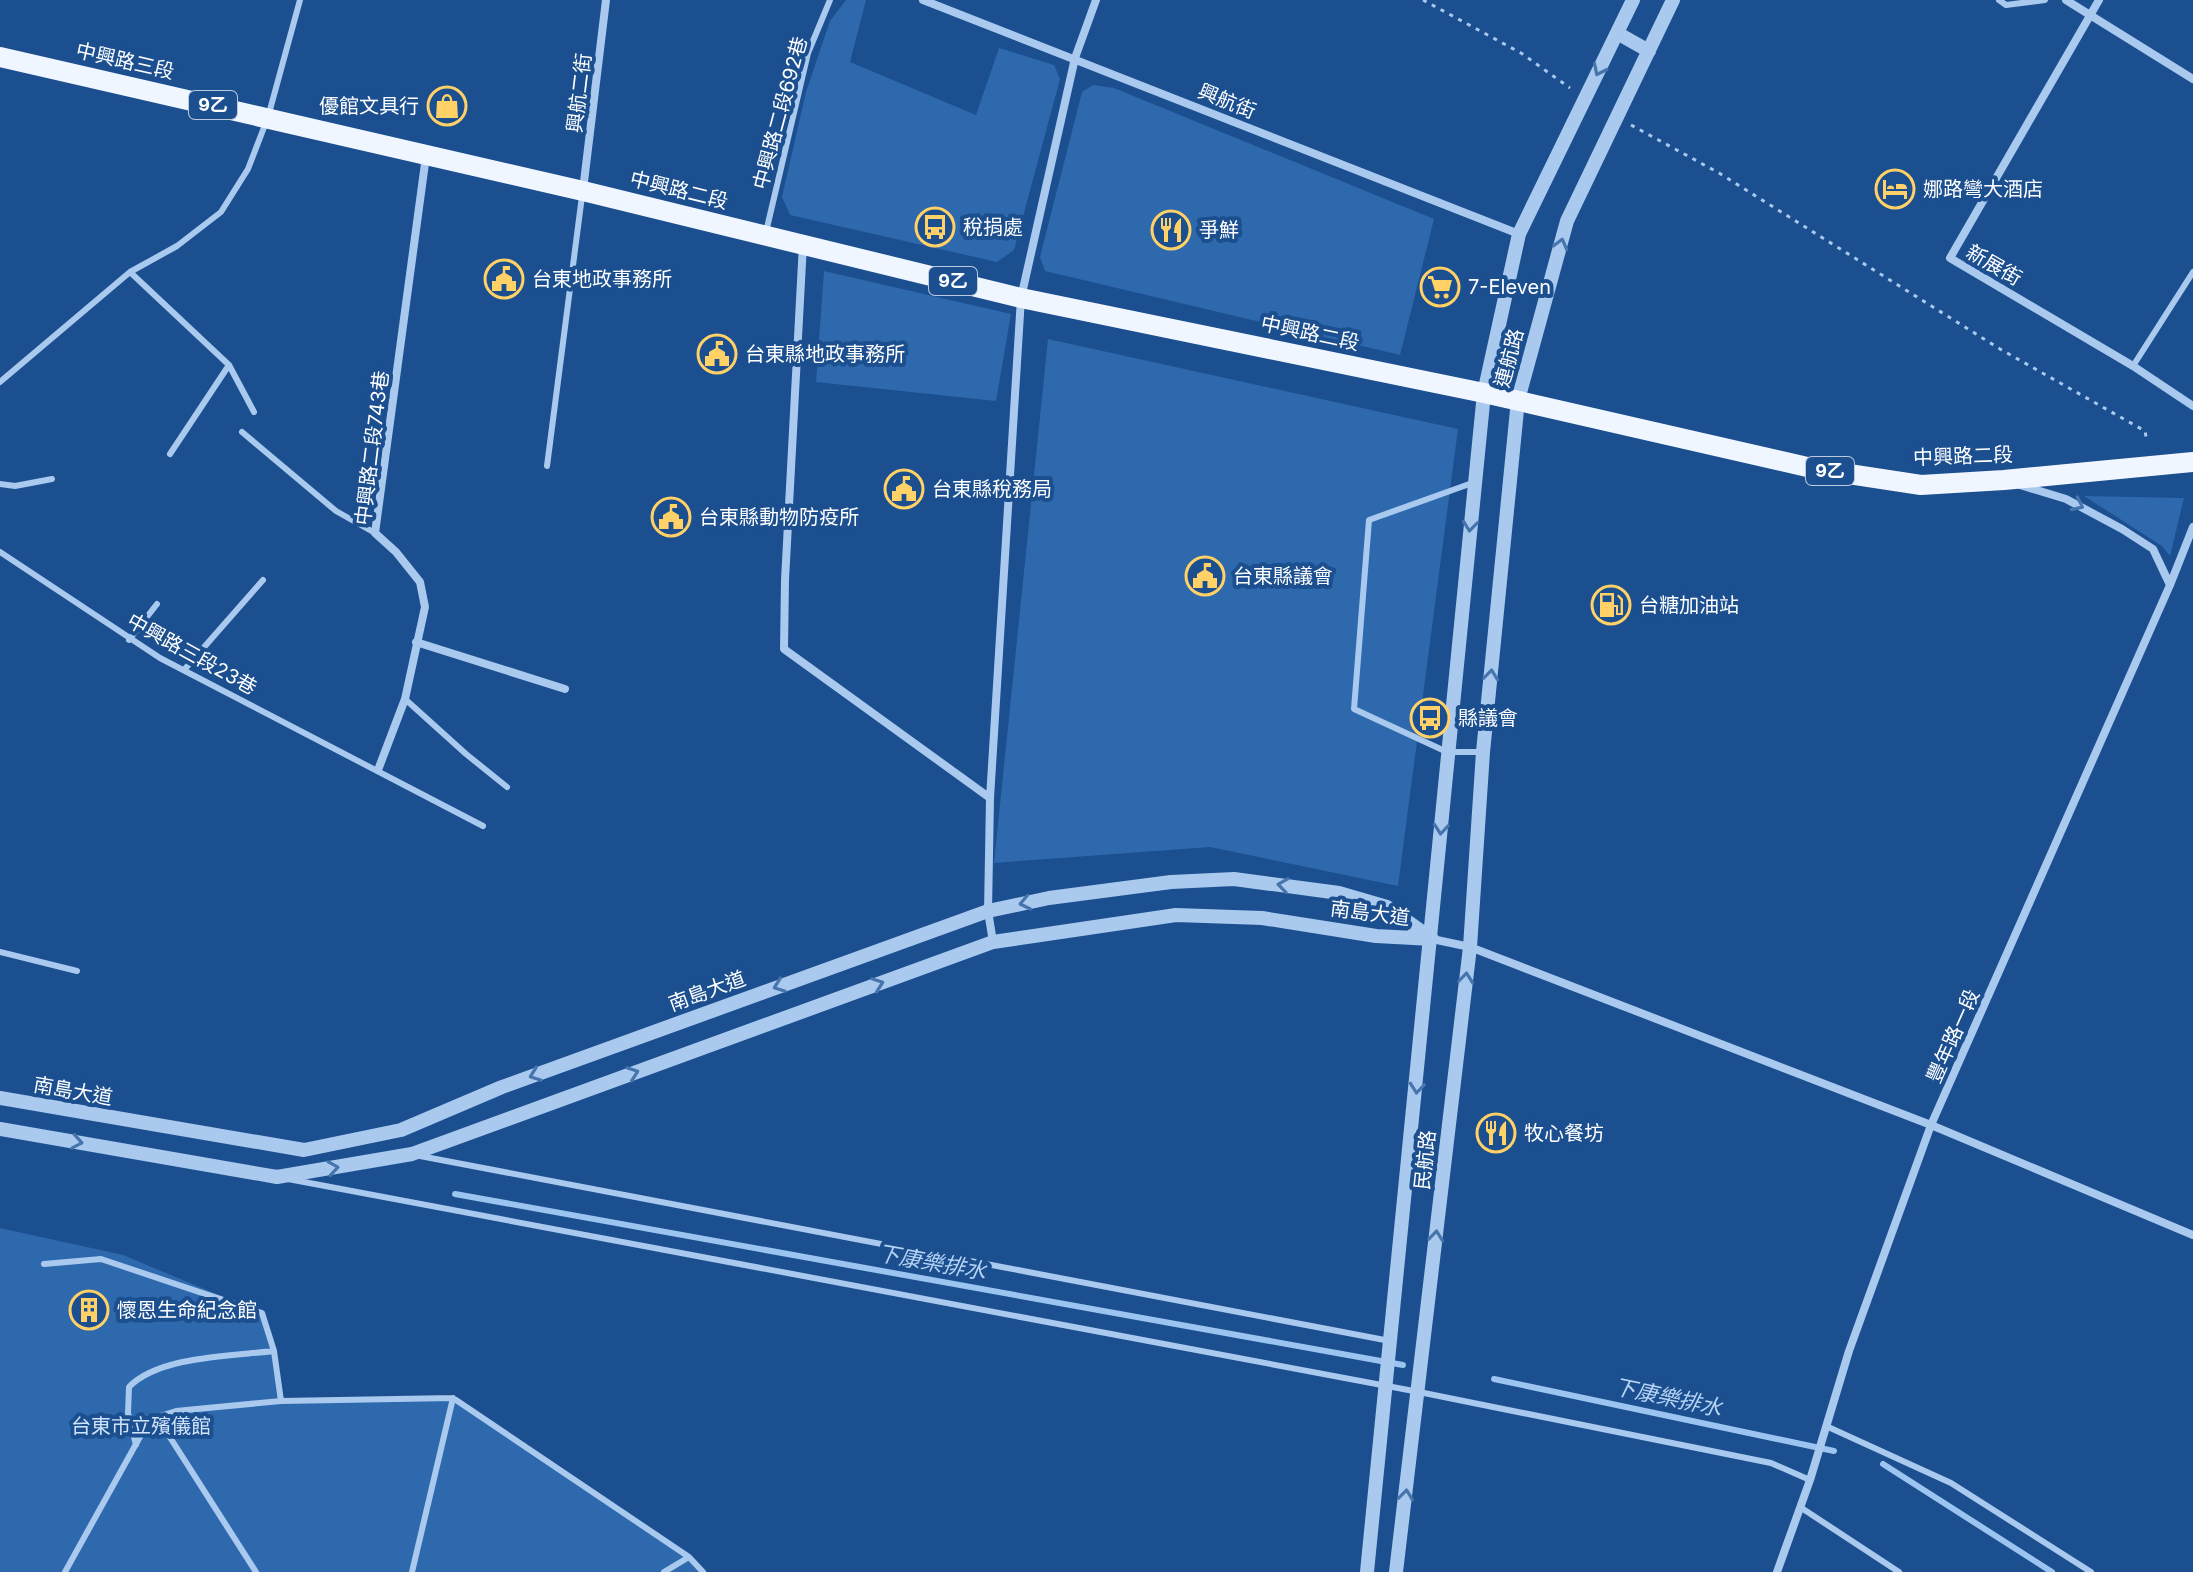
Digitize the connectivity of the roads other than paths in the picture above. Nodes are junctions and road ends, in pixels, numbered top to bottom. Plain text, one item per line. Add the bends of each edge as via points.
1 (300, 0) edge
2 (606, 0) edge
3 (830, 0) edge
4 (923, 0) edge
5 (1096, 0) edge
6 (1633, 0) edge
7 (1673, 0) edge
8 (1999, 0) edge
9 (2045, 0) edge
10 (2066, 0) edge
11 (2099, 0) edge
12 (2089, 16) junction
13 (1617, 33) junction
14 (1649, 51) junction
15 (0, 58) edge
16 (1075, 58) junction
17 (2193, 79) edge
18 (268, 117) junction
19 (426, 155) junction
20 (583, 191) junction
21 (1519, 234) junction
22 (765, 236) junction
23 (803, 244) junction
24 (130, 272) junction
25 (2193, 272) edge
26 (1021, 298) junction
27 (229, 365) junction
28 (2133, 366) junction
29 (0, 382) edge
30 (1484, 393) junction
31 (1518, 400) junction
32 (2193, 406) edge
33 (254, 412) dead end
34 (242, 432) dead end
35 (170, 454) dead end
36 (2193, 462) edge
37 (547, 466) dead end
38 (52, 479) dead end
39 (2004, 480) junction
40 (1475, 482) junction
41 (0, 484) edge
42 (2193, 527) edge
43 (375, 533) junction
44 (0, 552) edge
45 (263, 580) dead end
46 (2170, 585) junction
47 (157, 604) dead end
48 (129, 640) junction
49 (416, 642) junction
50 (184, 670) junction
51 (565, 689) dead end
52 (405, 699) junction
53 (1447, 752) junction
54 (1483, 752) junction
55 (378, 770) junction
56 (507, 787) dead end
57 (990, 798) junction
58 (483, 826) dead end
59 (988, 911) junction
60 (1432, 939) junction
61 (993, 942) junction
62 (1470, 947) junction
63 (0, 952) edge
64 (77, 971) dead end
65 (0, 1098) edge
66 (1931, 1125) junction
67 (0, 1129) edge
68 (412, 1154) junction
69 (277, 1177) junction
70 (2193, 1235) edge
71 (44, 1264) dead end
72 (1390, 1341) junction
73 (274, 1351) junction
74 (1386, 1386) junction
75 (1419, 1392) junction
76 (453, 1398) junction
77 (281, 1401) junction
78 (157, 1417) junction
79 (1826, 1426) junction
80 (136, 1445) junction
81 (1810, 1480) junction
82 (1800, 1507) junction
83 (689, 1557) junction
84 (65, 1572) edge
85 (256, 1572) edge
86 (412, 1572) edge
87 (664, 1572) edge
88 (703, 1572) edge
89 (1367, 1572) edge
90 (1396, 1572) edge
91 (1777, 1572) edge
92 (1899, 1572) edge
93 (2091, 1572) edge

1 - 18 lane
2 - 20 street, 興航二街
3 - 22 lane, 中興路二段692巷 via 808,53
4 - 16 street, 興航街
5 - 16 street
6 - 13 street, 連航路
7 - 14 street, 連航路
8 - 9 lane via 2006,5
10 - 12 street
11 - 12 street, 新展街
12 - 17 street
12 - 28 street, 新展街 via 1950,258
13 - 14 street
13 -> 21 street, 連航路
31 -> 14 street, 連航路 via 1567,221
15 - 18 main road, 中興路三段 / 9乙
16 - 21 street, 興航街
16 - 26 street
18 - 19 main road, 中興路三段 / 9乙
18 - 24 lane via 248,169 221,212 177,246
19 - 20 main road, 中興路二段 / 9乙
19 - 43 street, 中興路二段743巷
20 - 22 main road, 中興路二段 / 9乙
20 - 37 lane
21 - 30 street, 連航路
22 - 23 main road, 中興路二段 / 9乙
23 - 26 main road, 中興路二段 / 9乙
23 - 57 street via 784,649
24 - 27 lane
24 - 29 lane
25 - 28 lane
26 - 30 main road, 中興路二段 / 9乙
26 - 57 street
27 - 33 lane
27 - 35 lane
28 - 32 street, 新展街
30 - 31 main road, 中興路二段 / 9乙
30 - 40 street, 連航路
31 - 39 main road, 中興路二段 / 9乙 via 1816,469 1921,485
54 -> 31 street, 連航路
34 - 43 lane via 336,511
36 - 39 main road, 中興路二段 / 9乙
38 - 41 lane
39 -> 46 street via 2066,499 2122,529 2153,549
40 -> 53 street, 連航路
40 - 53 lane via 1369,520 1354,709
42 - 46 street, 豐年路一段
43 - 49 street, 中興路二段743巷 via 420,582 425,607
44 - 48 lane, 中興路三段23巷
45 - 50 lane
46 - 66 street, 豐年路一段
47 - 48 lane
48 - 50 lane, 中興路三段23巷
49 - 51 street
49 - 52 street, 中興路二段743巷
50 - 55 lane, 中興路三段23巷
52 - 55 street, 中興路二段743巷
52 - 56 lane
53 - 54 lane
53 -> 60 street, 民航路
54 - 62 street, 民航路
55 - 58 lane, 中興路三段23巷
57 - 59 street
60 -> 59 street, 南島大道 via 1387,907 1339,893 1234,879 1171,882
59 - 61 street
59 -> 65 street, 南島大道 via 502,1087 401,1130 304,1150
60 - 61 street, 南島大道 via 1262,918 1176,915
60 - 62 street
60 -> 72 street, 民航路
68 -> 61 street, 南島大道
62 - 66 street
75 -> 62 street, 民航路
63 - 64 lane
66 - 70 street
66 - 79 street, 豐年路一段
67 -> 69 street, 南島大道
69 -> 68 street, 南島大道
68 - 72 lane
69 - 74 lane
71 - 73 lane via 101,1259 262,1313
72 - 74 street, 民航路
73 - 77 lane
73 - 80 lane via 202,1359 139,1377 129,1387 128,1413
74 - 75 lane
74 - 89 street, 民航路
75 - 81 lane via 1771,1463
90 -> 75 street, 民航路
76 - 77 lane
76 - 83 lane
76 - 86 lane
77 - 78 lane
78 - 80 lane
78 - 85 lane
79 - 81 street, 豐年路一段
79 - 93 lane via 1951,1483
80 - 84 lane
81 - 82 street, 豐年路一段
82 - 91 street, 豐年路一段
82 - 92 lane
83 - 87 lane
83 - 88 lane

